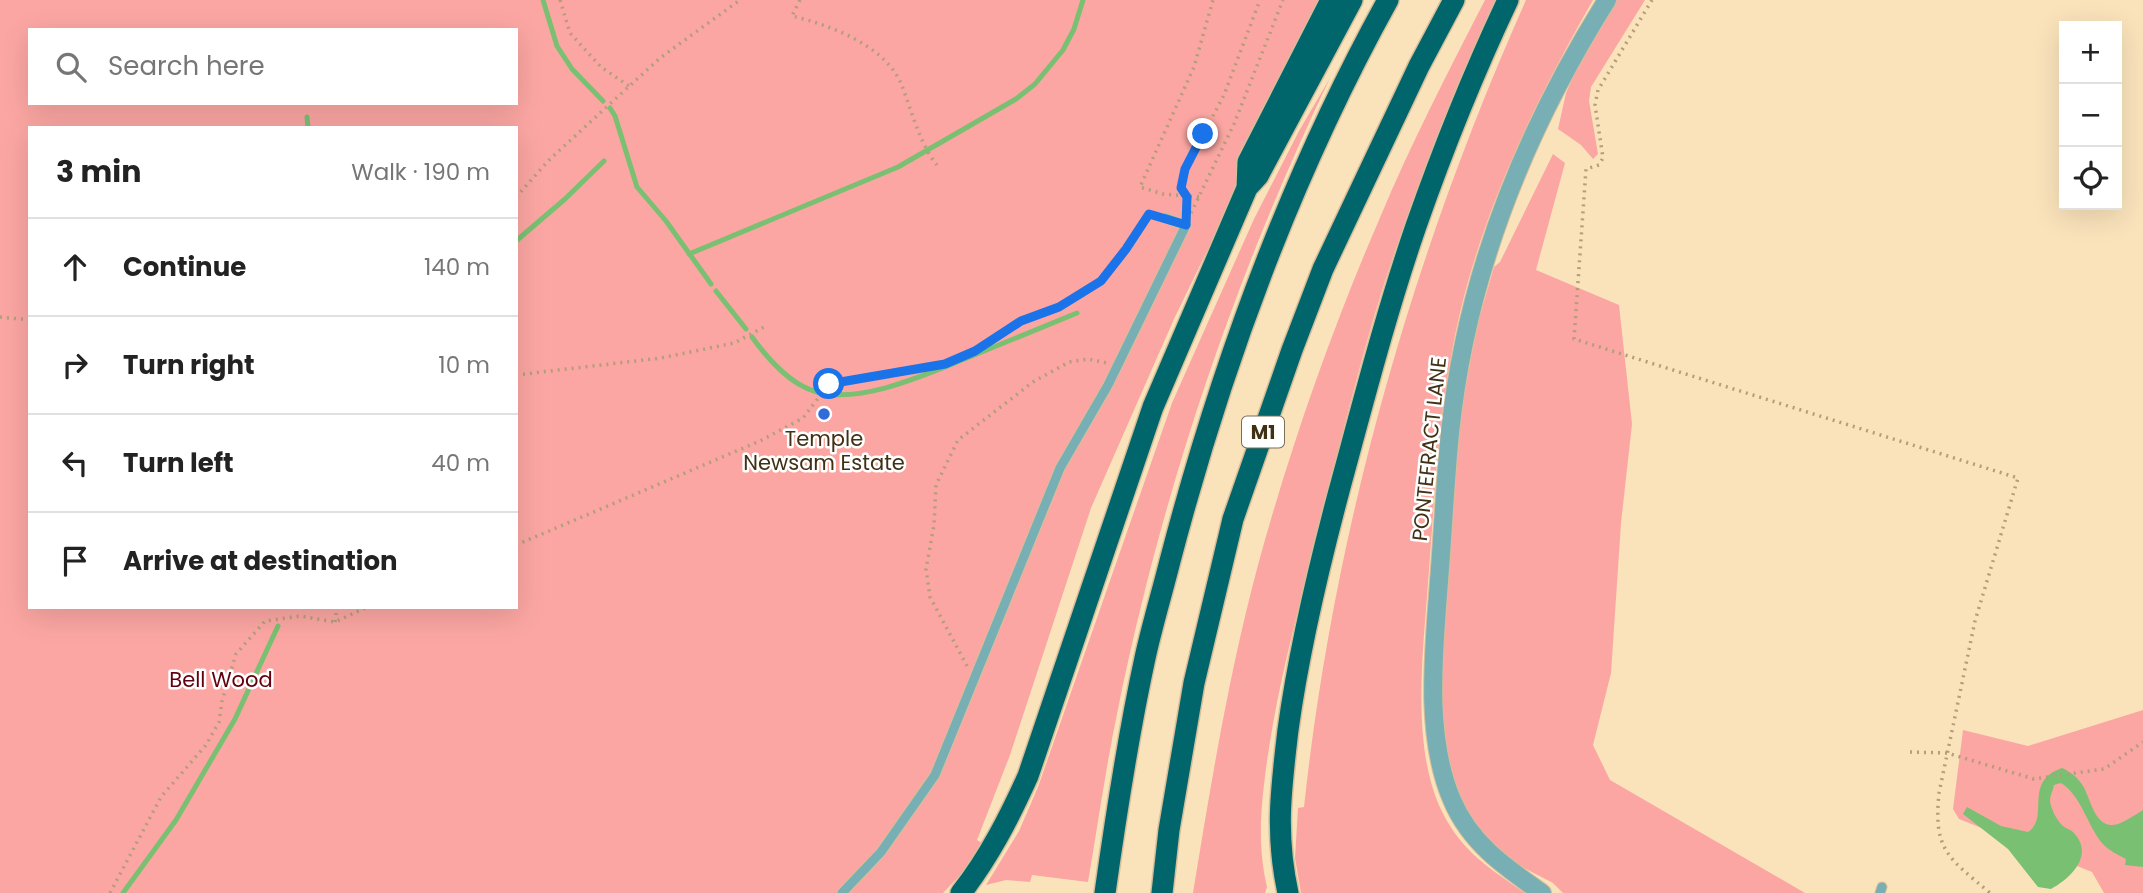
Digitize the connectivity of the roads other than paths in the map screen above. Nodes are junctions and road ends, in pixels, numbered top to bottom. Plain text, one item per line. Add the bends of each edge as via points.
1 (1331, 0) edge
2 (1352, 0) edge
3 (1388, 0) edge
4 (1454, 0) edge
5 (1508, 0) edge
6 (1607, 0) edge
7 (1247, 188) junction
8 (1165, 218) road end
9 (842, 893) edge
10 (961, 893) edge
11 (1105, 893) edge
12 (1163, 893) edge
13 (1288, 893) edge
14 (1542, 893) edge

1 - 7 highway via 1248,162
2 - 7 highway via 1258,176
3 - 11 highway, M1 via 1298,182 1248,304 1195,466 1145,658
4 - 12 highway, M1 via 1323,269 1233,519 1194,683
5 - 13 highway via 1457,116 1416,227 1323,552 1299,657 1282,779 1280,855
6 - 14 street, PONTEFRACT LANE via 1571,57 1514,176 1477,286 1450,431 1436,618 1434,730 1445,783 1479,844
7 - 10 highway via 1153,407 1028,776 1002,832
8 - 9 lane via 1186,225 1060,468 935,775 881,852

